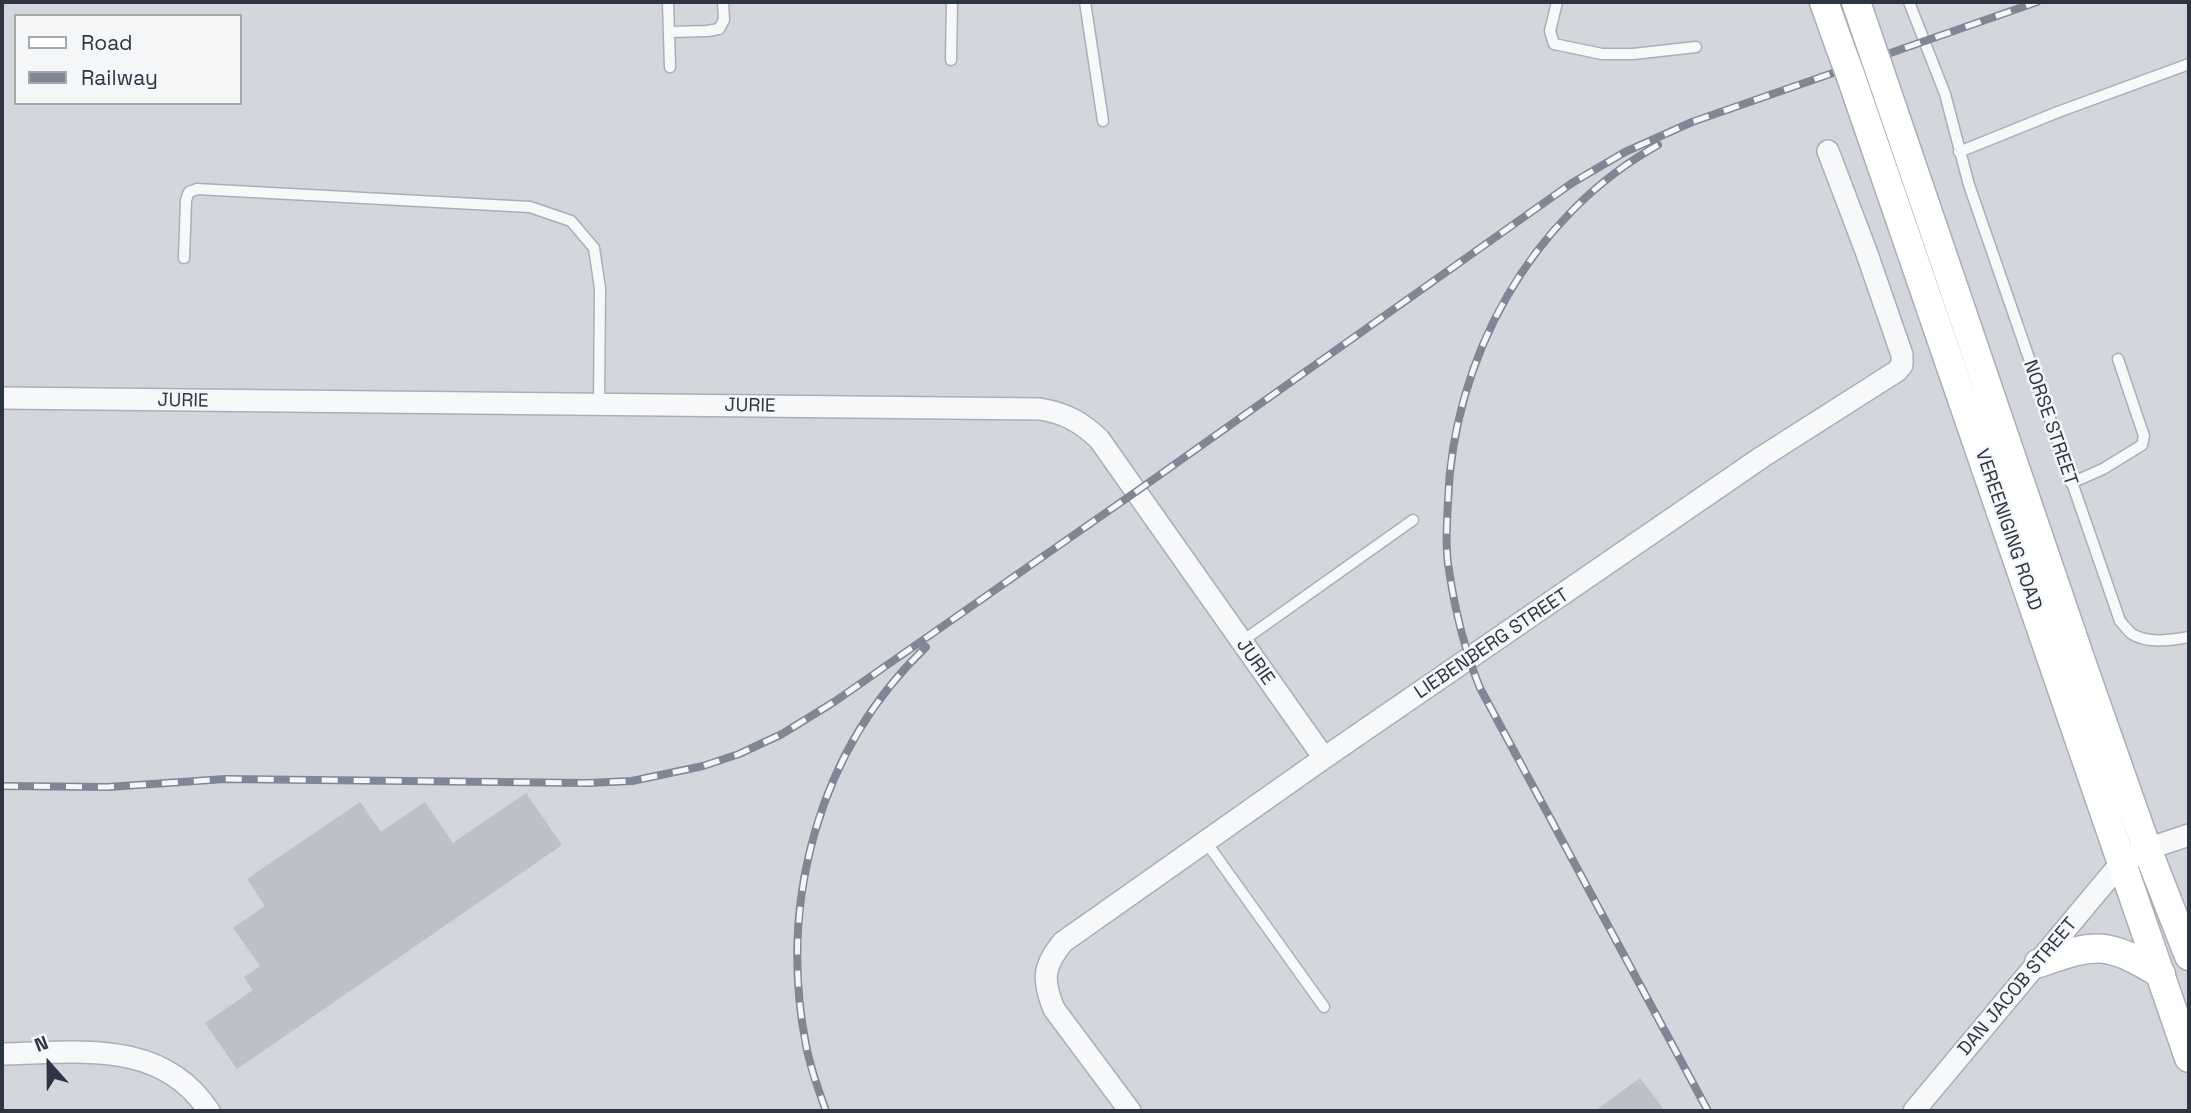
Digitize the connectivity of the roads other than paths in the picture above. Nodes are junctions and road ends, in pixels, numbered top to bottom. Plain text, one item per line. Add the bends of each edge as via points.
1 (668, 2) edge
2 (723, 2) edge
3 (952, 2) edge
4 (1085, 2) edge
5 (1557, 2) edge
6 (1824, 2) edge
7 (1856, 2) edge
8 (1909, 2) edge
9 (669, 32) junction
10 (1696, 47) dead end
11 (951, 60) dead end
12 (2189, 64) edge
13 (670, 68) dead end
14 (1103, 121) dead end
15 (1828, 151) dead end
16 (1959, 152) junction
17 (184, 258) dead end
18 (2118, 359) dead end
19 (2, 398) edge
20 (598, 405) junction
21 (2071, 483) junction
22 (1413, 520) dead end
23 (2189, 637) edge
24 (1241, 642) junction
25 (1324, 758) junction
26 (2189, 835) edge
27 (1206, 842) junction
28 (2147, 849) junction
29 (2121, 863) junction
30 (2188, 942) edge
31 (2039, 963) junction
32 (2161, 974) junction
33 (1324, 1007) dead end
34 (2, 1054) edge
35 (2189, 1058) edge
36 (208, 1110) edge
37 (1130, 1111) edge
38 (1914, 1111) edge

1 - 9 lane
2 - 9 lane via 724,20 719,29
3 - 11 lane
4 - 14 lane
5 - 10 lane via 1549,32 1554,44 1602,54
6 - 29 main road, VEREENIGING ROAD, bridge
7 - 28 main road, VEREENIGING ROAD
8 - 16 lane, NORSE STREET via 1945,94
9 - 13 lane
12 - 16 lane
15 - 25 street, LIEBENBERG STREET via 1902,365
16 - 21 lane, NORSE STREET
17 - 20 lane via 186,200 189,192 197,189 530,207 571,221 594,248 600,288
18 - 21 lane via 2144,436 2143,446
19 - 20 street, JURIE
20 - 24 street, JURIE via 1041,409 1064,414 1099,439
21 - 23 lane, NORSE STREET via 2120,621 2133,634 2148,639
22 - 24 lane
24 - 25 street, JURIE
25 - 27 street, LIEBENBERG STREET
26 - 28 street
27 - 33 lane
27 - 37 street, LIEBENBERG STREET via 1063,942 1046,971 1054,1009
28 - 29 street
28 - 30 main road, VEREENIGING ROAD
29 - 31 street, DAN JACOB STREET
29 - 32 main road, VEREENIGING ROAD
31 - 32 main road via 2072,951 2105,948
31 - 38 street, DAN JACOB STREET
32 - 35 main road, VEREENIGING ROAD
34 - 36 street via 113,1054 139,1059 177,1076

